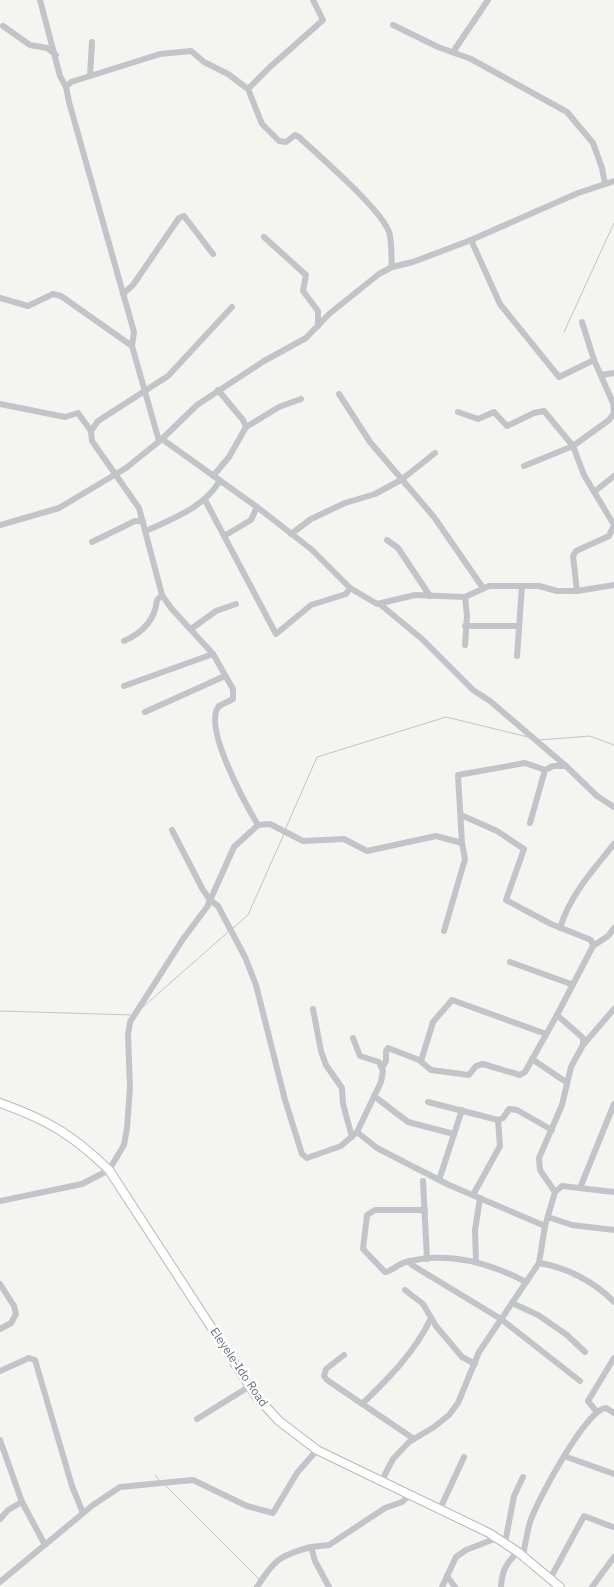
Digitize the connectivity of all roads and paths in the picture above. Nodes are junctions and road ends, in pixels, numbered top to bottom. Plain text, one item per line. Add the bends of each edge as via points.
1 (40, 0) edge
2 (488, 0) edge
3 (315, 1) edge
4 (393, 25) dead end
5 (3, 26) dead end
6 (92, 42) dead end
7 (453, 52) junction
8 (56, 55) junction
9 (90, 76) junction
10 (66, 87) junction
11 (248, 90) junction
12 (614, 181) edge
13 (604, 184) junction
14 (264, 237) dead end
15 (471, 240) junction
16 (213, 254) dead end
17 (392, 267) junction
18 (488, 274) dead end
19 (123, 294) junction
20 (0, 298) edge
21 (232, 307) dead end
22 (582, 322) dead end
23 (318, 326) junction
24 (132, 346) junction
25 (594, 360) junction
26 (614, 372) edge
27 (601, 375) junction
28 (144, 390) junction
29 (218, 390) junction
30 (339, 394) dead end
31 (302, 398) dead end
32 (0, 404) edge
33 (458, 412) dead end
34 (614, 414) edge
35 (246, 427) junction
36 (91, 431) junction
37 (161, 440) junction
38 (573, 446) junction
39 (435, 453) dead end
40 (524, 466) dead end
41 (115, 475) junction
42 (213, 476) junction
43 (614, 476) edge
44 (401, 480) junction
45 (219, 482) junction
46 (594, 492) junction
47 (205, 500) junction
48 (257, 507) junction
49 (143, 521) junction
50 (0, 525) edge
51 (146, 531) junction
52 (613, 532) edge
53 (291, 534) junction
54 (224, 536) junction
55 (387, 540) dead end
56 (92, 542) dead end
57 (614, 585) edge
58 (522, 586) junction
59 (350, 588) junction
60 (483, 588) junction
61 (577, 591) junction
62 (162, 595) junction
63 (430, 596) junction
64 (465, 597) junction
65 (236, 604) dead end
66 (381, 605) junction
67 (465, 626) junction
68 (519, 626) junction
69 (191, 629) junction
70 (124, 641) dead end
71 (465, 645) dead end
72 (213, 654) junction
73 (517, 656) dead end
74 (225, 676) junction
75 (124, 686) dead end
76 (145, 712) dead end
77 (566, 766) junction
78 (545, 770) junction
79 (614, 806) edge
80 (461, 815) junction
81 (530, 823) dead end
82 (258, 824) junction
83 (172, 830) dead end
84 (462, 843) junction
85 (614, 844) edge
86 (210, 900) junction
87 (560, 928) junction
88 (614, 928) edge
89 (444, 930) dead end
90 (593, 946) junction
91 (510, 962) dead end
92 (571, 984) junction
93 (314, 1009) dead end
94 (614, 1009) edge
95 (557, 1015) junction
96 (546, 1034) junction
97 (353, 1038) dead end
98 (583, 1045) junction
99 (532, 1059) junction
100 (421, 1061) junction
101 (382, 1068) junction
102 (566, 1082) junction
103 (374, 1096) junction
104 (428, 1102) dead end
105 (0, 1103) edge
106 (614, 1104) edge
107 (462, 1110) junction
108 (498, 1120) junction
109 (552, 1130) junction
110 (454, 1134) junction
111 (354, 1135) junction
112 (109, 1170) junction
113 (439, 1180) junction
114 (423, 1182) dead end
115 (580, 1188) junction
116 (555, 1192) junction
117 (614, 1192) edge
118 (473, 1195) junction
119 (480, 1198) junction
120 (0, 1201) edge
121 (425, 1210) junction
122 (548, 1217) junction
123 (545, 1226) junction
124 (614, 1230) edge
125 (427, 1259) junction
126 (409, 1261) junction
127 (476, 1262) junction
128 (539, 1263) junction
129 (526, 1282) junction
130 (0, 1284) edge
131 (405, 1290) dead end
132 (512, 1302) junction
133 (614, 1302) edge
134 (431, 1318) junction
135 (501, 1319) junction
136 (0, 1329) edge
137 (585, 1352) dead end
138 (344, 1356) dead end
139 (614, 1358) edge
140 (475, 1364) junction
141 (0, 1371) edge
142 (580, 1381) dead end
143 (250, 1386) junction
144 (362, 1404) junction
145 (598, 1412) junction
146 (614, 1413) edge
147 (197, 1419) dead end
148 (414, 1439) junction
149 (0, 1440) edge
150 (317, 1450) junction
151 (564, 1456) junction
152 (464, 1458) dead end
153 (614, 1474) edge
154 (523, 1477) dead end
155 (381, 1482) junction
156 (410, 1496) junction
157 (22, 1502) junction
158 (439, 1511) junction
159 (83, 1513) junction
160 (0, 1519) edge
161 (614, 1527) edge
162 (497, 1538) junction
163 (505, 1543) junction
164 (45, 1545) junction
165 (311, 1547) junction
166 (520, 1554) junction
167 (614, 1557) edge
168 (447, 1576) junction
169 (550, 1579) junction
170 (0, 1582) edge
171 (257, 1587) edge
172 (329, 1587) edge
173 (442, 1587) edge
174 (455, 1587) edge
175 (501, 1587) edge
176 (560, 1587) edge
177 (592, 1587) edge

1 - 8 street
2 - 7 street
3 - 11 street via 323,20
4 - 7 street
5 - 8 street via 30,44 47,48
6 - 9 street
7 - 13 street via 501,74 573,117 593,143
8 - 10 street
9 - 10 street via 70,82
9 - 11 street via 160,54 187,50
10 - 19 street
11 - 17 street via 262,124 279,142 286,142 295,135 299,137 354,189 386,226 390,234
12 - 13 street
13 - 15 street
14 - 23 street via 306,275 303,291 318,312
15 - 17 street
15 - 18 street
15 - 25 street via 500,304 559,377
16 - 19 street via 184,216 179,218
17 - 23 street via 379,274
19 - 24 street via 134,332
20 - 24 street via 28,306 52,294 61,296
21 - 28 street via 168,376
22 - 25 street
23 - 29 street via 306,338
24 - 28 street
25 - 27 street
26 - 27 street
27 - 34 street via 613,403
28 - 36 street via 98,421
28 - 37 street
29 - 35 street
29 - 37 street via 197,405
30 - 44 street via 370,442
31 - 35 street
32 - 36 street via 65,417 78,413
33 - 38 street via 478,419 494,412 507,426 544,411
34 - 38 street
35 - 42 street via 229,457
36 - 41 street via 92,440
37 - 41 street
37 - 42 street
38 - 40 street
38 - 46 street
39 - 44 street
41 - 49 street via 139,508
41 - 50 street via 59,508
42 - 45 street
43 - 46 street
44 - 53 street via 375,494 345,503 311,519
44 - 60 street via 434,517
45 - 47 street
45 - 48 street
46 - 52 street via 614,526
47 - 51 street
47 - 54 street
48 - 53 street
48 - 54 street via 251,520
49 - 51 street
49 - 56 street via 135,521
51 - 62 street
52 - 61 street via 576,551 573,556
53 - 59 street
54 - 59 street via 276,634 311,605 346,594
55 - 63 street via 398,548
57 - 61 street
58 - 60 street
58 - 61 street
58 - 68 street
59 - 66 street
60 - 64 street
62 - 69 street
62 - 70 street via 157,600 157,609 150,622 136,636
63 - 64 street
63 - 66 street via 396,598
64 - 67 street
65 - 69 street via 216,611
66 - 77 street via 422,639 473,690
67 - 68 street
67 - 71 street
68 - 73 street
69 - 72 street
72 - 74 street
72 - 75 street
74 - 76 street
74 - 82 street via 235,695 216,711 221,749 232,777
77 - 78 street
77 - 79 street via 597,796
78 - 80 street via 525,763 461,773 458,778
78 - 81 street
80 - 84 street
80 - 87 street via 478,821 522,847 525,852 506,900
82 - 84 street via 270,824 303,840 344,839 367,851 436,836
82 - 86 street via 234,847
83 - 86 street
84 - 89 street via 465,859
85 - 87 street via 565,911
86 - 111 street via 220,909 256,985 302,1154 307,1158 316,1156 341,1146
86 - 112 street via 130,1022 127,1128 124,1146
87 - 90 street via 591,940
88 - 90 street
90 - 92 street
91 - 92 street
92 - 95 street
93 - 111 street via 321,1051 326,1065 342,1088 343,1104
94 - 98 street
95 - 96 street
95 - 98 street via 583,1038
96 - 99 street
96 - 100 street via 452,1000 433,1022
97 - 101 street via 360,1056 379,1062
98 - 102 street
99 - 100 street via 523,1074 518,1075 483,1064 476,1066 469,1075 428,1068
99 - 102 street
100 - 101 street via 388,1048
101 - 103 street via 381,1082
102 - 109 street via 562,1105
103 - 110 street via 408,1122
103 - 111 street
104 - 107 street
105 - 112 main road, Eleyele-Ido Road via 68,1133
106 - 115 street
107 - 108 street
107 - 110 street
108 - 109 street via 512,1109
108 - 118 street via 500,1146
109 - 116 street via 539,1165
110 - 113 street
111 - 113 street
112 - 120 street via 82,1184
112 - 143 main road, Eleyele-Ido Road
113 - 118 street
114 - 121 street
115 - 116 street via 562,1186
115 - 117 street
116 - 122 street
118 - 119 street
119 - 123 street
119 - 127 street via 475,1230
121 - 125 street
121 - 126 street via 375,1210 367,1215 363,1245 366,1253 385,1272
122 - 123 street
122 - 124 street via 572,1225
123 - 128 street
125 - 126 street
125 - 127 street
126 - 135 street
127 - 129 street via 504,1270
128 - 129 street
128 - 133 street via 566,1270
129 - 132 street
130 - 136 street via 16,1314 11,1323
131 - 134 street via 423,1304
132 - 135 street
132 - 137 street via 567,1335
134 - 140 street via 462,1357
134 - 144 street via 405,1359
135 - 140 street via 479,1352
135 - 142 street
138 - 144 street via 326,1369 324,1376
139 - 145 street via 588,1401
140 - 148 street via 465,1391 452,1412
141 - 159 street via 29,1358 35,1360
143 - 147 street
143 - 150 main road, Eleyele-Ido Road via 279,1421
144 - 148 street
145 - 146 street via 606,1408
145 - 151 street via 580,1431
148 - 155 street via 393,1459
149 - 157 street
150 - 155 main road, Eleyele-Ido Road
150 - 159 street via 297,1473 273,1513 248,1506 193,1480 120,1487
151 - 153 street
151 - 166 street via 534,1514
152 - 158 street
154 - 163 street via 514,1496
155 - 156 main road, Eleyele-Ido Road
156 - 158 main road, Eleyele-Ido Road
156 - 165 street via 385,1508 329,1545
157 - 160 street
157 - 164 street
158 - 162 main road, Eleyele-Ido Road via 473,1524
159 - 164 street
161 - 169 street via 584,1516
162 - 163 main road, Eleyele-Ido Road
162 - 168 street via 460,1554
163 - 166 main road, Eleyele-Ido Road
164 - 170 street
165 - 171 street via 287,1553 267,1571
165 - 172 street
166 - 169 main road, Eleyele-Ido Road
166 - 175 street via 508,1562 502,1572
167 - 177 street
168 - 173 street
168 - 174 street
169 - 176 main road, Eleyele-Ido Road

